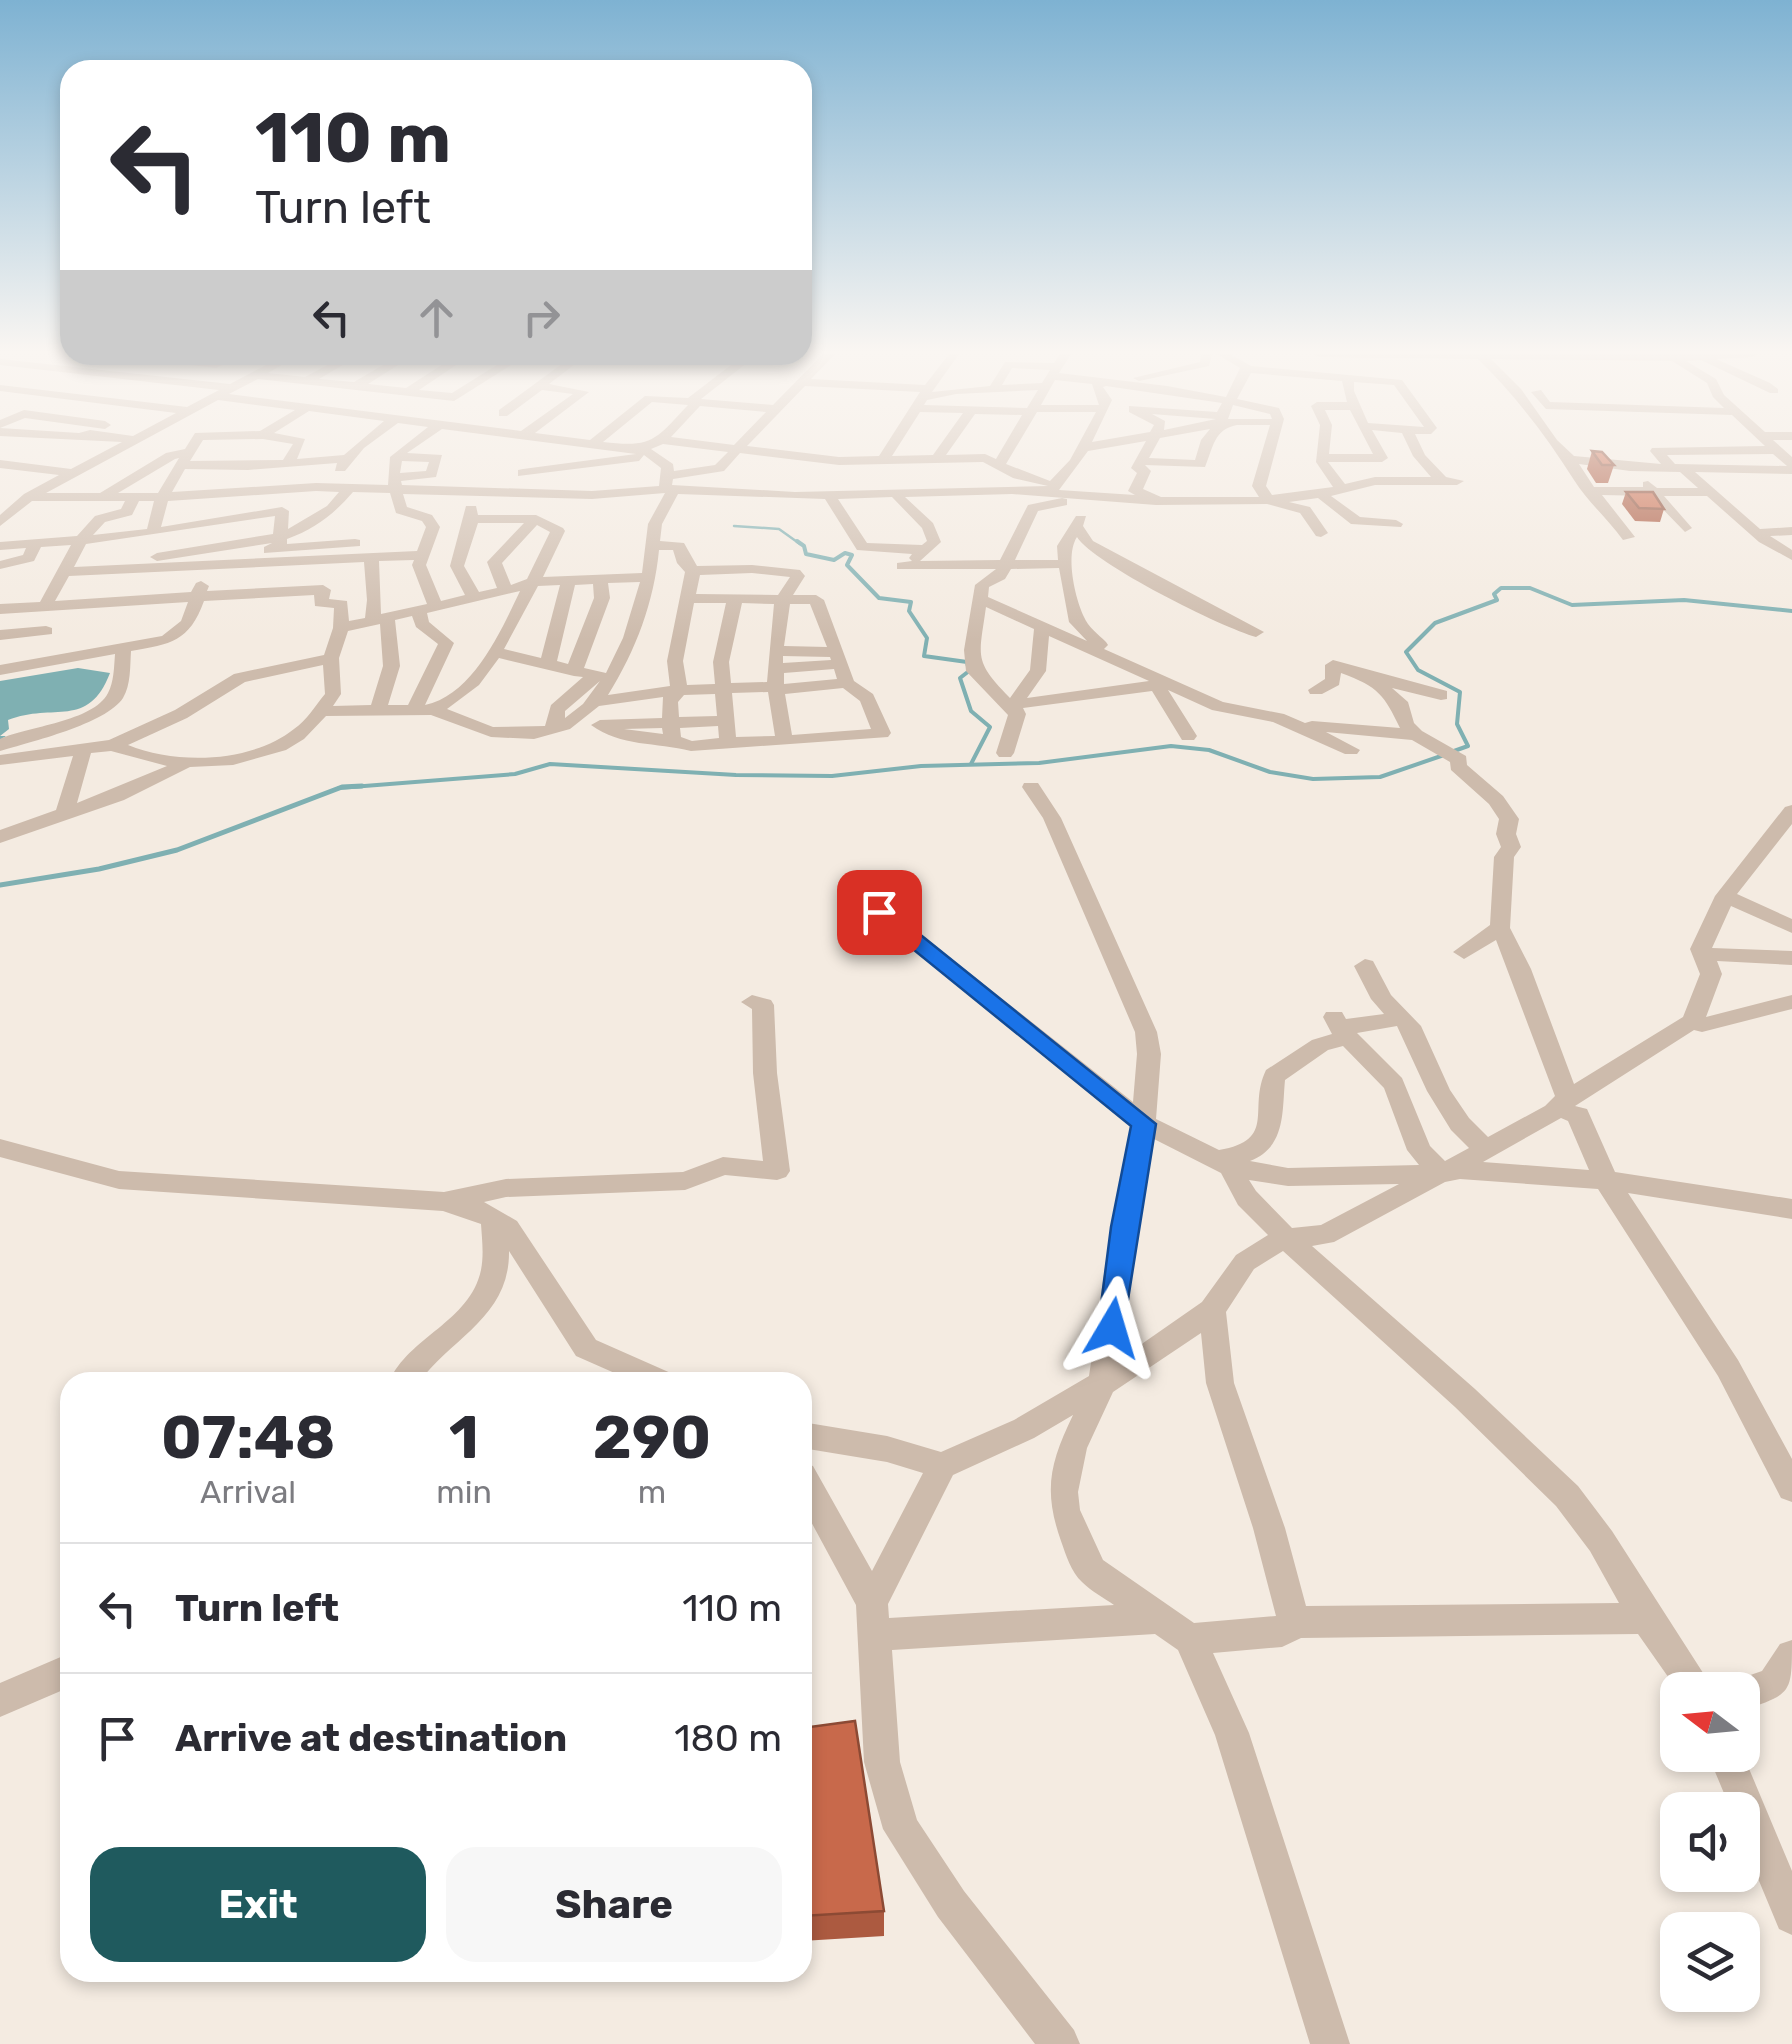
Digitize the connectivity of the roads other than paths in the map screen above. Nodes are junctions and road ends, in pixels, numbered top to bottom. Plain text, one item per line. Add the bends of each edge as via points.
1 (118, 449) edge
2 (189, 449) edge
3 (296, 449) edge
4 (357, 449) edge
5 (405, 449) edge
6 (536, 449) edge
7 (585, 449) edge
8 (634, 449) edge
9 (733, 449) edge
10 (745, 449) edge
11 (890, 449) edge
12 (943, 449) edge
13 (1009, 449) edge
14 (1080, 449) edge
15 (1148, 449) edge
16 (1203, 449) edge
17 (1269, 449) edge
18 (1325, 449) edge
19 (1377, 449) edge
20 (1416, 449) edge
21 (1560, 449) edge
22 (638, 450) joint
23 (1774, 450) joint
24 (652, 454) junction
25 (396, 457) junction
26 (938, 457) junction
27 (1324, 458) junction
28 (1354, 458) junction
29 (182, 459) junction
30 (345, 459) junction
31 (884, 459) junction
32 (1570, 459) junction
33 (289, 461) junction
34 (1141, 462) junction
35 (0, 464) edge
36 (1000, 464) junction
37 (248, 466) junction
38 (1630, 466) junction
39 (572, 467) junction
40 (1792, 467) edge
41 (1677, 468) junction
42 (523, 473) junction
43 (72, 474) junction
44 (1375, 480) junction
45 (1441, 480) junction
46 (1457, 480) dead end
47 (394, 485) junction
48 (669, 485) junction
49 (343, 488) junction
50 (1346, 489) junction
51 (1053, 490) junction
52 (232, 492) junction
53 (895, 492) junction
54 (1590, 492) junction
55 (1655, 492) junction
56 (1712, 492) junction
57 (487, 493) junction
58 (532, 494) junction
59 (1321, 494) junction
60 (829, 495) junction
61 (162, 496) junction
62 (134, 497) junction
63 (1089, 497) junction
64 (102, 498) junction
65 (0, 499) edge
66 (1268, 500) junction
67 (1366, 500) dead end
68 (1165, 501) junction
69 (16, 503) edge
70 (1667, 506) junction
71 (1729, 508) junction
72 (1381, 512) dead end
73 (472, 519) junction
74 (536, 519) junction
75 (0, 522) edge
76 (224, 522) junction
77 (1685, 528) dead end
78 (1078, 529) junction
79 (1792, 530) edge
80 (153, 532) junction
81 (1321, 533) dead end
82 (1757, 533) junction
83 (1628, 537) dead end
84 (116, 538) junction
85 (81, 541) junction
86 (36, 543) junction
87 (355, 543) dead end
88 (653, 545) junction
89 (0, 546) edge
90 (926, 550) junction
91 (278, 551) junction
92 (422, 555) junction
93 (1792, 556) edge
94 (372, 559) junction
95 (113, 564) junction
96 (1066, 564) junction
97 (0, 565) edge
98 (1004, 566) junction
99 (749, 569) junction
100 (205, 570) junction
101 (693, 571) junction
102 (67, 576) junction
103 (649, 578) junction
104 (600, 579) junction
105 (568, 580) junction
106 (530, 584) junction
107 (506, 589) junction
108 (474, 597) junction
109 (689, 598) junction
110 (740, 599) junction
111 (782, 600) junction
112 (983, 600) junction
113 (45, 606) junction
114 (427, 609) junction
115 (0, 610) edge
116 (379, 619) junction
117 (1042, 626) junction
118 (341, 628) junction
119 (46, 631) dead end
120 (1256, 632) dead end
121 (0, 634) edge
122 (123, 650) junction
123 (496, 652) junction
124 (331, 658) junction
125 (840, 658) junction
126 (1113, 658) junction
127 (548, 664) junction
128 (698, 666) junction
129 (0, 670) edge
130 (574, 671) junction
131 (777, 674) junction
132 (601, 678) junction
133 (846, 684) junction
134 (1163, 684) junction
135 (1365, 685) junction
136 (679, 690) junction
137 (722, 690) junction
138 (1316, 690) dead end
139 (1441, 695) dead end
140 (598, 701) junction
141 (1015, 706) junction
142 (423, 710) junction
143 (377, 711) junction
144 (320, 712) junction
145 (581, 719) junction
146 (1293, 724) junction
147 (555, 729) junction
148 (726, 730) junction
149 (672, 732) junction
150 (783, 734) junction
151 (1188, 736) dead end
152 (1416, 736) junction
153 (113, 745) junction
154 (0, 746) edge
155 (1351, 750) dead end
156 (83, 751) junction
157 (1005, 752) dead end
158 (0, 760) edge
159 (184, 763) junction
160 (1031, 787) dead end
161 (66, 812) junction
162 (1789, 820) edge
163 (0, 837) edge
164 (850, 888) dead end
165 (1725, 896) junction
166 (1792, 926) edge
167 (1500, 928) junction
168 (1464, 952) dead end
169 (1703, 954) junction
170 (1792, 958) edge
171 (1364, 966) dead end
172 (752, 1002) dead end
173 (1792, 1002) edge
174 (1402, 1018) junction
175 (1694, 1022) junction
176 (1340, 1027) junction
177 (1563, 1104) junction
178 (1144, 1124) junction
179 (0, 1148) edge
180 (1486, 1150) junction
181 (1223, 1163) junction
182 (1443, 1172) junction
183 (1606, 1180) junction
184 (443, 1201) junction
185 (1792, 1209) edge
186 (494, 1217) junction
187 (1286, 1238) junction
188 (1212, 1310) junction
189 (409, 1372) edge
190 (640, 1372) edge
191 (1100, 1386) junction
192 (812, 1437) edge
193 (942, 1466) junction
194 (1792, 1488) edge
195 (812, 1496) edge
196 (1157, 1618) junction
197 (1646, 1618) junction
198 (873, 1619) junction
199 (1292, 1622) junction
200 (1190, 1639) junction
201 (1789, 1670) edge
202 (1684, 1672) edge
203 (60, 1674) edge
204 (1760, 1688) edge
205 (0, 1700) edge
206 (1733, 1772) edge
207 (1792, 1916) edge
208 (1060, 2044) edge
209 (1330, 2044) edge

1 - 43 street
2 - 29 street
3 - 33 street
4 - 30 street
5 - 25 street
6 - 42 street
7 - 39 street
8 - 22 street
9 - 48 street via 714,470
10 - 31 street via 839,461
11 - 31 street
12 - 26 street
13 - 36 street
14 - 51 street
15 - 34 street
16 - 34 street via 1199,465
17 - 66 street via 1258,482
18 - 27 street
19 - 28 street via 1382,458
20 - 45 street
21 - 32 street
22 - 24 street
23 - 40 street
23 - 41 street via 1656,451
24 - 39 street
24 - 48 street via 668,468
25 - 47 street
25 - 47 street via 437,458 431,474
26 - 31 street
26 - 36 street
27 - 28 street
27 - 50 street
28 - 44 street
29 - 37 street
29 - 61 street
29 - 64 street via 172,456
30 - 33 street
30 - 49 street via 339,466
32 - 38 street
32 - 54 street
33 - 37 street
34 - 68 street via 1135,491
35 - 43 street
36 - 51 street
37 - 52 street
38 - 41 street
38 - 55 street
39 - 42 street
40 - 41 street
41 - 56 street
42 - 58 street
43 - 69 street
44 - 45 street
44 - 50 street
45 - 46 street
47 - 49 street
47 - 57 street
47 - 92 street via 401,510 427,518 432,527
48 - 58 street
48 - 60 street
48 - 88 street
49 - 52 street
49 - 91 street
50 - 59 street
50 - 67 street
51 - 53 street
51 - 63 street
52 - 61 street
52 - 76 street
53 - 60 street
53 - 90 street via 934,536
54 - 55 street
54 - 83 street
55 - 56 street
55 - 70 street
56 - 71 street
57 - 58 street
57 - 73 street via 470,511
59 - 66 street
59 - 72 street via 1356,521 1396,524
60 - 90 street via 862,547
61 - 62 street
61 - 80 street
62 - 64 street
62 - 85 street via 127,512 103,517
63 - 68 street
63 - 78 street
63 - 98 street via 1033,508
64 - 69 street
65 - 69 street
66 - 68 street
66 - 81 street via 1304,510
69 - 75 street
70 - 71 street
70 - 77 street
71 - 82 street
73 - 74 street
73 - 108 street via 457,566
74 - 106 street via 558,531
74 - 107 street via 494,562
76 - 80 street
76 - 91 street via 284,512
78 - 96 street via 1064,546
78 - 120 street via 1112,559
79 - 82 street
80 - 84 street
82 - 93 street
84 - 85 street
84 - 95 street
85 - 86 street
85 - 102 street
86 - 89 street
86 - 97 street via 29,558
87 - 91 street
88 - 101 street via 679,546
88 - 103 street
90 - 98 street via 902,566
91 - 94 street
91 - 100 street
91 - 100 street via 268,573
92 - 94 street
92 - 114 street
94 - 116 street
95 - 100 street
95 - 102 street
96 - 98 street
96 - 126 street via 1077,622
98 - 112 street via 1000,576 984,582
99 - 101 street
99 - 110 street
99 - 111 street via 796,572
100 - 102 street
100 - 102 street
100 - 113 street
100 - 118 street via 320,590 320,603 342,604
100 - 122 street via 194,613 173,638
101 - 109 street
102 - 113 street
103 - 104 street
103 - 132 street via 631,638
104 - 105 street
104 - 130 street via 602,598
105 - 106 street
105 - 127 street
106 - 107 street
106 - 123 street
107 - 108 street
108 - 114 street
109 - 110 street
109 - 128 street
110 - 111 street
110 - 128 street
111 - 125 street via 816,600
111 - 131 street
112 - 117 street
112 - 141 street via 974,671
113 - 115 street
114 - 116 street
114 - 142 street via 422,624 446,643
116 - 118 street
116 - 143 street via 394,648 392,676
117 - 126 street
117 - 141 street via 1038,671
118 - 124 street
119 - 121 street
122 - 129 street
122 - 154 street via 110,703 69,725
123 - 127 street
123 - 142 street via 458,698
124 - 144 street via 333,694
124 - 153 street via 240,678
125 - 131 street
125 - 133 street
126 - 134 street
127 - 130 street
128 - 136 street
128 - 137 street
130 - 132 street
131 - 133 street
131 - 137 street
131 - 150 street
132 - 140 street
132 - 147 street via 557,709
133 - 150 street via 866,698 882,733
134 - 141 street
134 - 146 street
134 - 151 street
135 - 138 street via 1333,665 1334,681
135 - 139 street
135 - 152 street via 1402,706
136 - 137 street
136 - 140 street
136 - 149 street via 669,701
137 - 148 street
140 - 145 street
141 - 157 street
142 - 143 street
142 - 147 street via 496,734
143 - 144 street
144 - 159 street via 301,733 274,747
145 - 147 street
145 - 149 street via 628,738
146 - 152 street
146 - 155 street
148 - 149 street via 690,746
148 - 150 street
152 - 167 street via 1460,760 1457,766 1508,819 1512,847 1504,857
153 - 156 street
153 - 159 street via 150,760
156 - 158 street
156 - 161 street
159 - 161 street
160 - 178 street via 1052,818 1146,1032
161 - 163 street
162 - 165 street
164 - 178 street
165 - 166 street
165 - 169 street
167 - 168 street
167 - 177 street via 1526,975
169 - 170 street
169 - 175 street via 1712,974
171 - 174 street
172 - 184 street via 763,1005 765,1018 764,1072 777,1171 723,1166 686,1181 506,1188
173 - 175 street
174 - 176 street
174 - 180 street via 1460,1124
175 - 177 street
176 - 181 street via 1274,1076 1272,1119 1262,1144
176 - 182 street via 1394,1084 1419,1150
177 - 180 street
177 - 183 street via 1578,1116
178 - 181 street
178 - 191 street
179 - 184 street via 119,1180
180 - 182 street
181 - 182 street via 1288,1177
181 - 187 street
182 - 183 street
182 - 187 street via 1325,1235
183 - 185 street
183 - 194 street via 1728,1368
184 - 186 street
186 - 189 street via 496,1269 488,1294 469,1320
186 - 190 street via 508,1228 586,1348
187 - 188 street via 1244,1262
187 - 197 street via 1566,1496
188 - 191 street
188 - 199 street via 1220,1383 1269,1528
191 - 193 street
191 - 196 street via 1072,1448 1066,1510 1092,1572
192 - 193 street via 887,1448
193 - 198 street
195 - 198 street
196 - 198 street
196 - 200 street
197 - 199 street
197 - 202 street
198 - 208 street via 882,1762 901,1829
199 - 200 street via 1282,1631
200 - 209 street via 1232,1733
201 - 204 street
203 - 205 street
206 - 207 street

